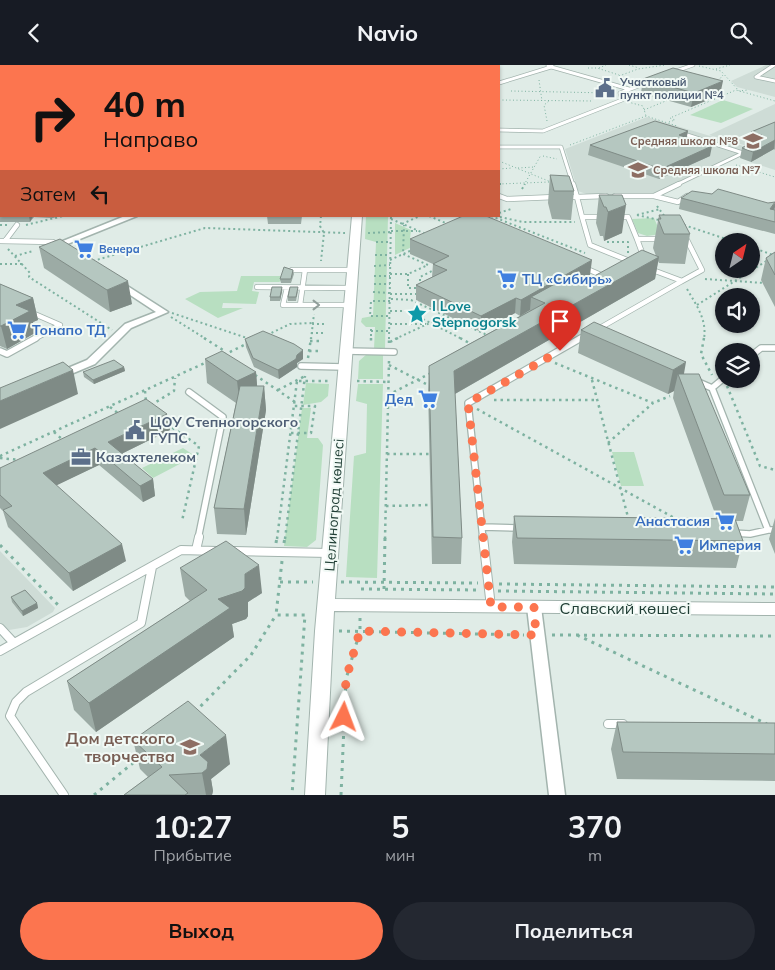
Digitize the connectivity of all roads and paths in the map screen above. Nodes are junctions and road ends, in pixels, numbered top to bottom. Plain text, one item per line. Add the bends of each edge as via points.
1 (606, 65) edge
2 (629, 65) edge
3 (665, 65) edge
4 (694, 65) edge
5 (730, 65) edge
6 (549, 66) edge
7 (774, 66) edge
8 (597, 68) dead end
9 (639, 68) junction
10 (715, 70) junction
11 (538, 71) junction
12 (723, 75) junction
13 (665, 76) edge
14 (656, 79) edge
15 (775, 81) edge
16 (500, 83) edge
17 (712, 84) edge
18 (621, 87) junction
19 (629, 90) junction
20 (748, 90) dead end
21 (511, 91) dead end
22 (540, 91) junction
23 (739, 91) junction
24 (620, 93) junction
25 (674, 98) edge
26 (500, 100) edge
27 (622, 100) junction
28 (542, 101) junction
29 (549, 101) junction
30 (592, 101) dead end
31 (775, 101) edge
32 (644, 109) junction
33 (668, 123) edge
34 (548, 127) junction
35 (500, 130) edge
36 (678, 132) edge
37 (500, 147) edge
38 (561, 147) junction
39 (725, 161) junction
40 (534, 167) junction
41 (500, 169) edge
42 (775, 177) edge
43 (525, 182) junction
44 (572, 182) junction
45 (500, 184) edge
46 (694, 195) edge
47 (500, 196) edge
48 (652, 196) junction
49 (557, 197) edge
50 (567, 197) edge
51 (577, 197) junction
52 (518, 198) junction
53 (660, 209) junction
54 (500, 213) edge
55 (60, 217) edge
56 (130, 217) edge
57 (357, 217) edge
58 (418, 217) edge
59 (431, 217) edge
60 (490, 217) edge
61 (496, 217) edge
62 (498, 217) edge
63 (628, 217) junction
64 (391, 218) edge
65 (487, 218) edge
66 (448, 219) dead end
67 (583, 220) junction
68 (667, 220) edge
69 (442, 222) junction
70 (676, 223) edge
71 (403, 224) junction
72 (0, 225) edge
73 (17, 225) junction
74 (450, 225) edge
75 (404, 231) junction
76 (419, 231) junction
77 (391, 232) junction
78 (355, 233) junction
79 (428, 235) edge
80 (715, 236) edge
81 (637, 239) junction
82 (665, 239) edge
83 (681, 239) edge
84 (2, 241) edge
85 (376, 242) dead end
86 (390, 242) junction
87 (590, 242) junction
88 (57, 245) junction
89 (420, 246) edge
90 (760, 250) edge
91 (403, 254) junction
92 (375, 255) dead end
93 (390, 255) junction
94 (775, 255) edge
95 (593, 256) dead end
96 (390, 260) junction
97 (630, 262) junction
98 (86, 263) joint
99 (0, 264) edge
100 (24, 264) junction
101 (576, 264) edge
102 (390, 265) junction
103 (639, 265) edge
104 (374, 266) dead end
105 (438, 269) edge
106 (292, 270) edge
107 (305, 270) junction
108 (352, 270) junction
109 (408, 274) junction
110 (390, 275) junction
111 (374, 276) dead end
112 (109, 278) edge
113 (688, 278) junction
114 (593, 279) edge
115 (682, 281) junction
116 (736, 282) junction
117 (390, 283) junction
118 (374, 284) dead end
119 (771, 284) edge
120 (257, 287) dead end
121 (287, 288) junction
122 (302, 288) junction
123 (351, 288) junction
124 (420, 288) junction
125 (373, 292) dead end
126 (390, 293) junction
127 (420, 295) junction
128 (411, 299) junction
129 (390, 300) junction
130 (300, 305) junction
131 (349, 305) junction
132 (697, 305) junction
133 (26, 310) edge
134 (390, 311) junction
135 (163, 312) junction
136 (390, 316) junction
137 (445, 316) junction
138 (390, 324) junction
139 (429, 324) junction
140 (312, 325) junction
141 (324, 325) dead end
142 (390, 331) junction
143 (311, 333) junction
144 (323, 333) dead end
145 (119, 335) junction
146 (263, 336) edge
147 (490, 336) edge
148 (310, 341) junction
149 (322, 341) dead end
150 (389, 343) junction
151 (479, 348) edge
152 (775, 348) edge
153 (370, 349) dead end
154 (760, 349) edge
155 (0, 351) edge
156 (309, 351) junction
157 (321, 351) dead end
158 (345, 351) junction
159 (392, 352) junction
160 (225, 354) junction
161 (216, 358) edge
162 (232, 359) edge
163 (545, 359) junction
164 (208, 362) edge
165 (389, 365) junction
166 (304, 366) joint
167 (344, 367) junction
168 (248, 370) edge
169 (434, 371) edge
170 (686, 376) edge
171 (715, 376) edge
172 (54, 377) edge
173 (175, 377) junction
174 (592, 379) junction
175 (418, 380) junction
176 (297, 381) junction
177 (305, 381) junction
178 (334, 381) dead end
179 (355, 381) dead end
180 (388, 382) junction
181 (715, 386) edge
182 (432, 387) edge
183 (712, 388) junction
184 (729, 388) edge
185 (145, 391) junction
186 (278, 391) junction
187 (189, 392) dead end
188 (388, 395) junction
189 (670, 396) dead end
190 (475, 399) junction
191 (597, 400) junction
192 (468, 403) junction
193 (653, 403) junction
194 (294, 404) junction
195 (302, 406) junction
196 (110, 407) junction
197 (124, 419) edge
198 (161, 419) edge
199 (54, 432) junction
200 (290, 433) junction
201 (298, 433) junction
202 (608, 443) junction
203 (60, 447) edge
204 (387, 453) junction
205 (429, 454) edge
206 (0, 457) edge
207 (23, 460) edge
208 (775, 470) edge
209 (619, 487) junction
210 (430, 505) edge
211 (386, 506) junction
212 (182, 521) dead end
213 (630, 522) edge
214 (685, 523) edge
215 (483, 527) junction
216 (523, 528) edge
217 (772, 530) edge
218 (721, 533) edge
219 (0, 545) edge
220 (196, 550) junction
221 (274, 552) junction
222 (330, 553) junction
223 (283, 554) junction
224 (152, 567) junction
225 (280, 582) junction
226 (328, 582) junction
227 (384, 582) junction
228 (489, 584) junction
229 (775, 587) edge
230 (361, 589) dead end
231 (384, 589) junction
232 (490, 590) junction
233 (775, 594) edge
234 (326, 605) junction
235 (491, 607) junction
236 (534, 607) junction
237 (775, 609) edge
238 (67, 614) junction
239 (276, 615) junction
240 (0, 627) edge
241 (536, 635) junction
242 (575, 635) junction
243 (775, 636) edge
244 (14, 643) junction
245 (0, 651) edge
246 (194, 713) edge
247 (608, 724) dead end
248 (628, 725) edge
249 (775, 728) edge
250 (146, 752) edge
251 (64, 795) edge
252 (94, 795) edge
253 (292, 795) edge
254 (315, 795) edge
255 (341, 795) edge
256 (558, 795) edge

1 - 8 path
2 - 9 path
3 - 9 path
4 - 10 path
4 - 13 lane
5 - 10 path
6 - 11 lane
6 - 18 lane
7 - 15 lane via 756,77
9 - 18 path via 619,75
10 - 12 path
11 - 16 lane
11 - 22 path
12 - 17 path
12 - 23 path
14 - 19 lane
18 - 19 lane
19 - 24 lane
20 - 23 path
21 - 22 path
22 - 24 path
22 - 28 path
23 - 31 path
23 - 33 path via 670,118 675,120
24 - 27 lane
25 - 32 path
26 - 28 path
27 - 32 path
27 - 34 lane
28 - 29 path
29 - 30 path
29 - 34 path via 544,105
32 - 38 path via 646,116
34 - 35 lane via 543,131
36 - 39 lane via 743,153
37 - 38 lane
38 - 40 path via 541,154
38 - 44 lane
39 - 42 path
39 - 48 lane
40 - 41 path
40 - 43 path
43 - 44 path
43 - 45 path
43 - 52 path
44 - 51 lane
46 - 48 lane via 678,202
47 - 52 lane
48 - 51 lane
48 - 53 path
49 - 52 lane
50 - 51 lane
51 - 67 lane
52 - 54 path via 515,207
53 - 63 path
53 - 68 path
55 - 73 path
56 - 88 street
57 - 78 street, Целиноград көшесі
58 - 71 path
59 - 69 path
60 - 65 path
61 - 95 path
62 - 67 path via 523,222
63 - 67 lane
63 - 81 lane
64 - 71 path
64 - 77 path
66 - 69 path
67 - 87 lane
69 - 74 path
70 - 80 path
71 - 75 path
71 - 76 path
72 - 73 path
73 - 84 lane
75 - 76 path
75 - 77 path
75 - 91 path
76 - 79 path
77 - 78 path
77 - 86 path
78 - 98 path via 205,229
78 - 108 street, Целиноград көшесі
81 - 82 lane
81 - 115 lane via 647,268
83 - 113 lane via 687,240 702,270
84 - 88 lane via 53,242
84 - 100 path
85 - 86 path
86 - 93 path
87 - 97 lane via 590,245
87 - 97 path via 628,242
88 - 98 street
89 - 91 path
90 - 94 path
91 - 96 path
91 - 109 path via 428,265
92 - 93 path
93 - 96 path
94 - 116 path
96 - 102 path
97 - 103 lane
99 - 100 path
100 - 145 path via 29,277
101 - 114 lane via 600,275
102 - 104 path
102 - 110 path
105 - 124 path via 420,277
106 - 107 lane
107 - 108 lane
107 - 122 lane
108 - 123 street, Целиноград көшесі
109 - 110 path
109 - 124 path via 408,287
110 - 111 path
110 - 117 path
112 - 135 street
113 - 115 lane
113 - 116 path
115 - 132 path
115 - 163 lane
116 - 119 path
116 - 132 path
117 - 118 path
117 - 126 path
120 - 121 lane
121 - 122 lane
121 - 130 lane via 283,305
122 - 123 lane
122 - 130 lane
123 - 131 street, Целиноград көшесі
124 - 127 path
125 - 126 path
126 - 127 path
126 - 129 path
127 - 128 path
128 - 129 path
128 - 137 path
129 - 134 path
129 - 136 path via 371,301 370,316
130 -> 131 lane
131 - 158 street, Целиноград көшесі
132 - 171 path via 706,327 701,354
133 - 155 lane via 60,325 7,354
134 - 136 path
134 - 139 path via 407,311
135 - 145 street via 128,326
135 - 160 path
135 - 160 path via 176,313 254,341
136 - 138 path
137 - 139 path
137 - 147 path
138 - 139 path
138 - 142 path
139 - 150 path
139 - 151 path
140 - 141 path
140 - 143 path
140 - 146 path via 290,323
142 - 150 path
142 - 153 path via 371,330
143 - 144 path
143 - 148 path
145 - 172 street via 91,362
148 - 149 path
148 - 156 path
150 - 159 path
152 - 154 lane
156 - 157 path
156 - 166 path
158 - 159 lane
158 - 167 street, Целиноград көшесі
159 - 165 path
160 - 161 path
160 - 162 path
163 - 174 path
163 - 190 lane
164 - 173 path
165 - 175 path
165 - 180 path
166 - 167 lane
167 - 222 street, Целиноград көшесі
168 - 186 path
169 - 175 path
170 - 183 lane
173 - 185 path
173 - 185 path via 174,391 146,409
174 - 191 path
174 - 193 path
175 - 182 path
175 - 188 path
176 - 177 path
176 - 177 path via 306,376
176 - 186 path
176 - 194 path
177 - 178 path
177 - 195 path
179 - 180 path
180 - 188 path
181 - 183 lane
183 - 217 lane
184 - 208 path via 760,465
185 - 196 path
186 - 194 path
187 - 220 lane via 223,417
188 - 204 path
189 - 193 path
190 - 191 path
190 - 192 lane
191 - 202 path
192 - 209 path
192 - 215 lane
193 - 202 path
194 - 195 path
194 - 200 path
195 - 201 path
195 - 201 path via 315,406 311,433
196 - 197 path
196 - 199 path
198 - 212 path via 199,446
199 - 203 path via 68,444
199 - 206 path
200 - 201 path
200 - 221 path
201 - 223 path
202 - 209 path
204 - 205 path
204 - 211 path
206 - 207 path
209 - 213 path
209 - 214 path
210 - 211 path
211 - 227 path
215 - 216 lane
215 - 228 lane
217 - 218 lane via 750,534
219 - 238 path
220 - 221 lane
220 - 224 lane via 181,550
221 - 223 lane
222 - 223 lane
222 - 226 street, Целиноград көшесі
223 - 225 path
224 - 238 lane
224 - 251 lane via 141,623 26,693 16,702 10,716
225 - 226 path
225 - 239 path
226 - 227 path
226 - 234 street, Целиноград көшесі
227 - 228 path
227 - 231 path
228 - 229 path
228 - 232 lane
230 - 231 path
231 - 232 path
232 - 233 path
232 - 235 lane
234 - 235 street, Славский көшесі
234 - 254 street, Целиноград көшесі
235 - 236 street, Славский көшесі
236 - 237 street, Славский көшесі
236 - 241 street
238 - 244 lane
239 - 246 path via 265,638 251,655
239 - 253 path via 305,615
240 - 244 lane
241 - 242 path
241 - 255 path via 360,631 346,679
241 - 256 street
242 - 243 path
242 - 249 path
244 - 245 lane
247 - 248 lane
250 - 252 path

